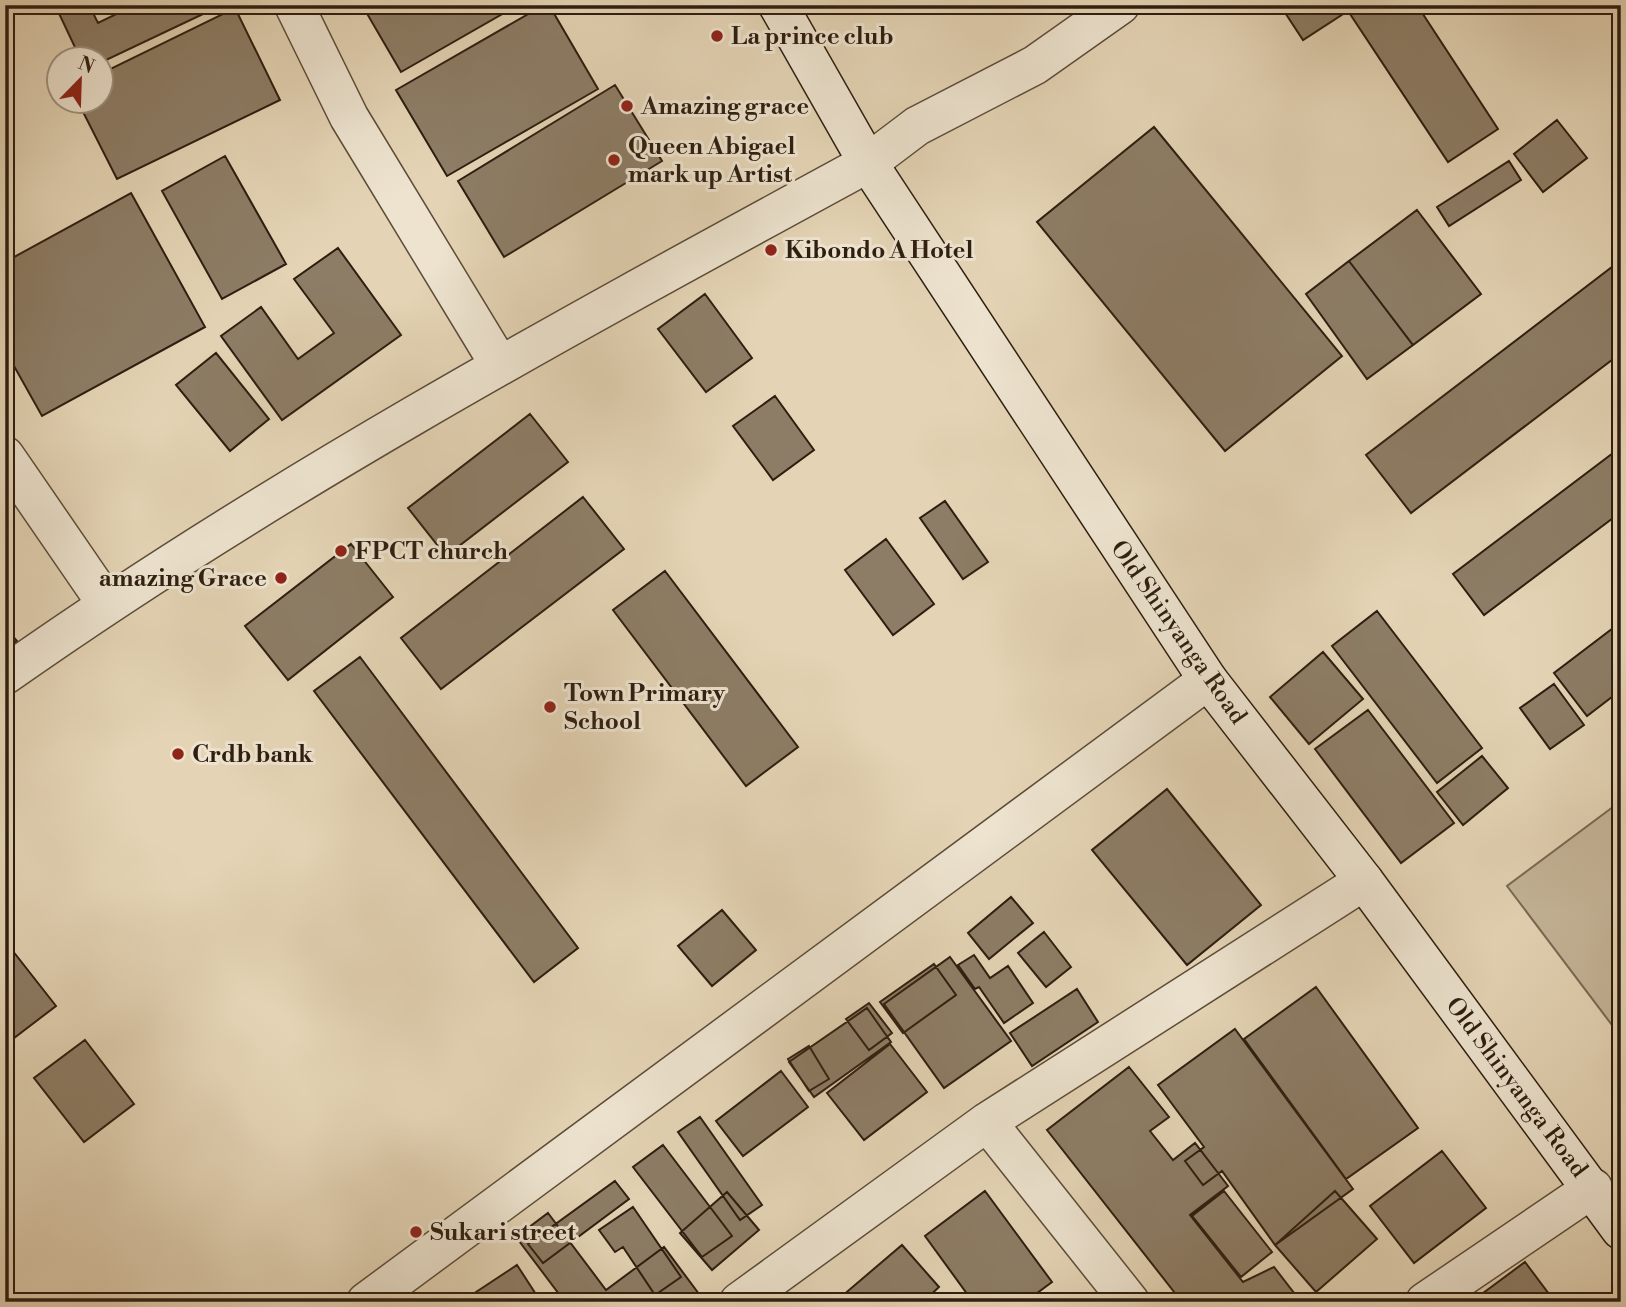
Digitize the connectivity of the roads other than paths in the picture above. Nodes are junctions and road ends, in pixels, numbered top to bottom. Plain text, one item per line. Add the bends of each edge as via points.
1 (295, 5) edge
2 (778, 5) edge
3 (1120, 5) edge
4 (868, 163) junction
5 (499, 363) junction
6 (5, 456) edge
7 (106, 603) junction
8 (5, 675) edge
9 (1208, 680) junction
10 (1364, 881) junction
11 (987, 1122) junction
12 (1593, 1188) junction
13 (1621, 1230) edge
14 (366, 1302) edge
15 (738, 1302) edge
16 (1130, 1302) edge
17 (1425, 1302) edge

1 - 5 street via 349,117
2 - 4 street, Old Shinyanga Road
3 - 4 street via 1035,65 917,126
4 - 5 street
4 - 9 street, Old Shinyanga Road
5 - 7 street
6 - 7 street
7 - 8 street
9 - 10 street, Old Shinyanga Road
9 - 14 street
10 - 11 street
10 - 12 street, Old Shinyanga Road
11 - 15 street
11 - 16 street
12 - 13 street, Old Shinyanga Road
12 - 17 street

